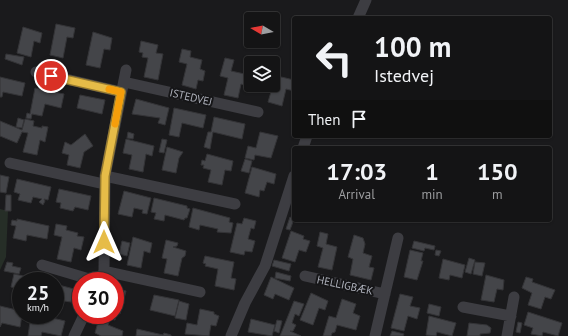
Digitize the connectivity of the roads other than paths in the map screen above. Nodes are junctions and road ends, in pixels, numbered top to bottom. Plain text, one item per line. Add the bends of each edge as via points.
1 (366, 0) edge
2 (359, 16) edge
3 (126, 70) dead end
4 (36, 72) dead end
5 (122, 87) junction
6 (258, 112) dead end
7 (10, 163) dead end
8 (104, 180) junction
9 (292, 182) edge
10 (235, 204) dead end
11 (398, 238) dead end
12 (42, 265) dead end
13 (102, 272) edge
14 (72, 274) edge
15 (305, 276) dead end
16 (124, 280) edge
17 (200, 292) dead end
18 (385, 294) junction
19 (514, 297) dead end
20 (463, 307) dead end
21 (510, 316) junction
22 (80, 324) edge
23 (74, 336) edge
24 (231, 336) edge
25 (375, 336) edge
26 (507, 336) edge

1 - 2 street
3 - 5 street
4 - 5 street, ISTEDVEJ
5 - 6 street, ISTEDVEJ
5 - 8 street
7 - 8 street
8 - 10 street
8 - 13 street
9 - 24 street via 265,266
11 - 18 street, HELLIGBÆK
12 - 14 street
15 - 18 street, HELLIGBÆK
16 - 17 street
18 - 25 street, HELLIGBÆK
19 - 21 street
20 - 21 street
21 - 26 street
22 - 23 street

